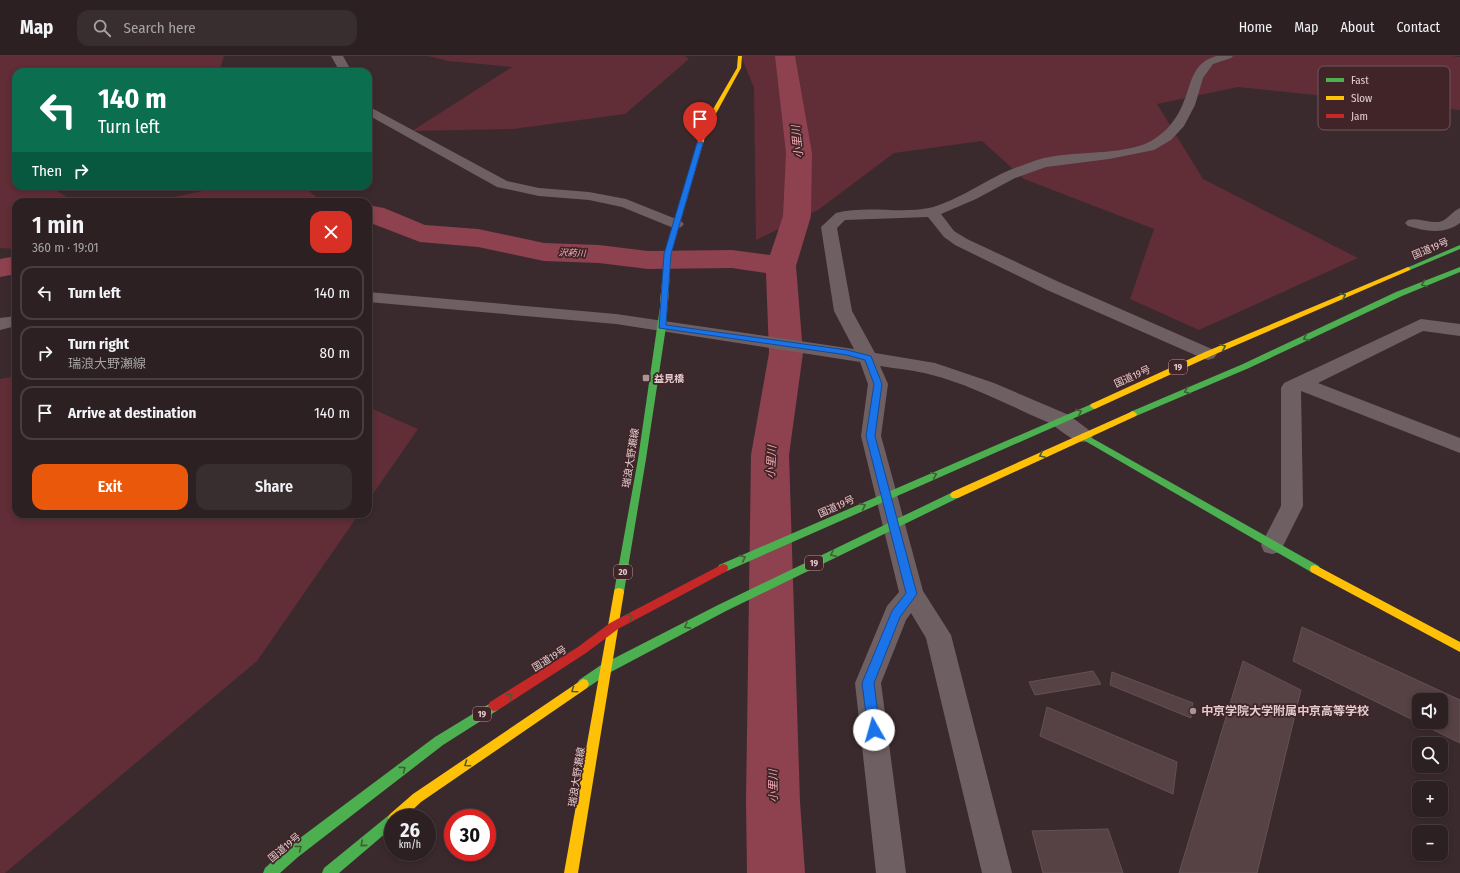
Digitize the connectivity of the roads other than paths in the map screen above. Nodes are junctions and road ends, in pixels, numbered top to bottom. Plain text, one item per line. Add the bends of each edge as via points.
1 (337, 56) edge
2 (740, 56) edge
3 (1227, 56) edge
4 (344, 68) edge
5 (372, 112) edge
6 (932, 212) junction
7 (1460, 213) edge
8 (1413, 223) dead end
9 (676, 224) junction
10 (1460, 247) edge
11 (1460, 269) edge
12 (372, 297) edge
13 (12, 322) edge
14 (0, 324) edge
15 (662, 327) junction
16 (1460, 330) edge
17 (1208, 354) junction
18 (857, 355) junction
19 (1301, 383) junction
20 (1062, 420) junction
21 (1083, 436) junction
22 (1460, 446) edge
23 (1272, 545) junction
24 (912, 594) junction
25 (614, 626) junction
26 (1460, 647) edge
27 (605, 669) junction
28 (404, 809) edge
29 (384, 826) edge
30 (270, 873) edge
31 (329, 873) edge
32 (571, 873) edge
33 (892, 873) edge
34 (997, 873) edge

1 - 4 street
2 - 9 main road, 瑞浪大野瀬線 / 20 via 739,68 704,130
3 - 6 street via 1209,62 1197,78 1179,123 1166,137 1149,147 1043,163 1010,175 971,196
5 - 9 street via 502,184 539,192 589,196 626,203
6 - 17 street via 949,234 961,242 1053,286
6 - 18 street via 841,216 828,227 843,311
7 - 8 street via 1454,222 1447,226
9 - 15 main road, 瑞浪大野瀬線 / 20 via 668,254
17 -> 10 main road, 国道19号 / 19
11 -> 21 main road, 19 via 1399,294 1246,366
12 - 15 street via 616,319
13 - 14 street
15 - 18 street
15 - 25 main road, 瑞浪大野瀬線 / 20
16 - 19 street via 1421,325
20 -> 17 main road, 国道19号 / 19
18 - 20 street via 935,369
18 - 24 street via 878,384 871,436
19 - 22 street
19 - 23 street via 1291,388 1292,506
20 - 21 street
25 -> 20 main road, 国道19号 / 19 via 708,574
21 - 23 main road
21 -> 27 main road, 19 via 906,518 722,608
23 - 26 main road
24 - 33 street via 896,614 868,683
24 - 34 street via 938,635
25 - 27 main road, 瑞浪大野瀬線 / 20
30 -> 25 main road, 国道19号 / 19 via 293,852 439,741 582,650
27 -> 28 main road, 19
27 - 32 main road, 瑞浪大野瀬線 / 20
29 -> 31 main road, 19

